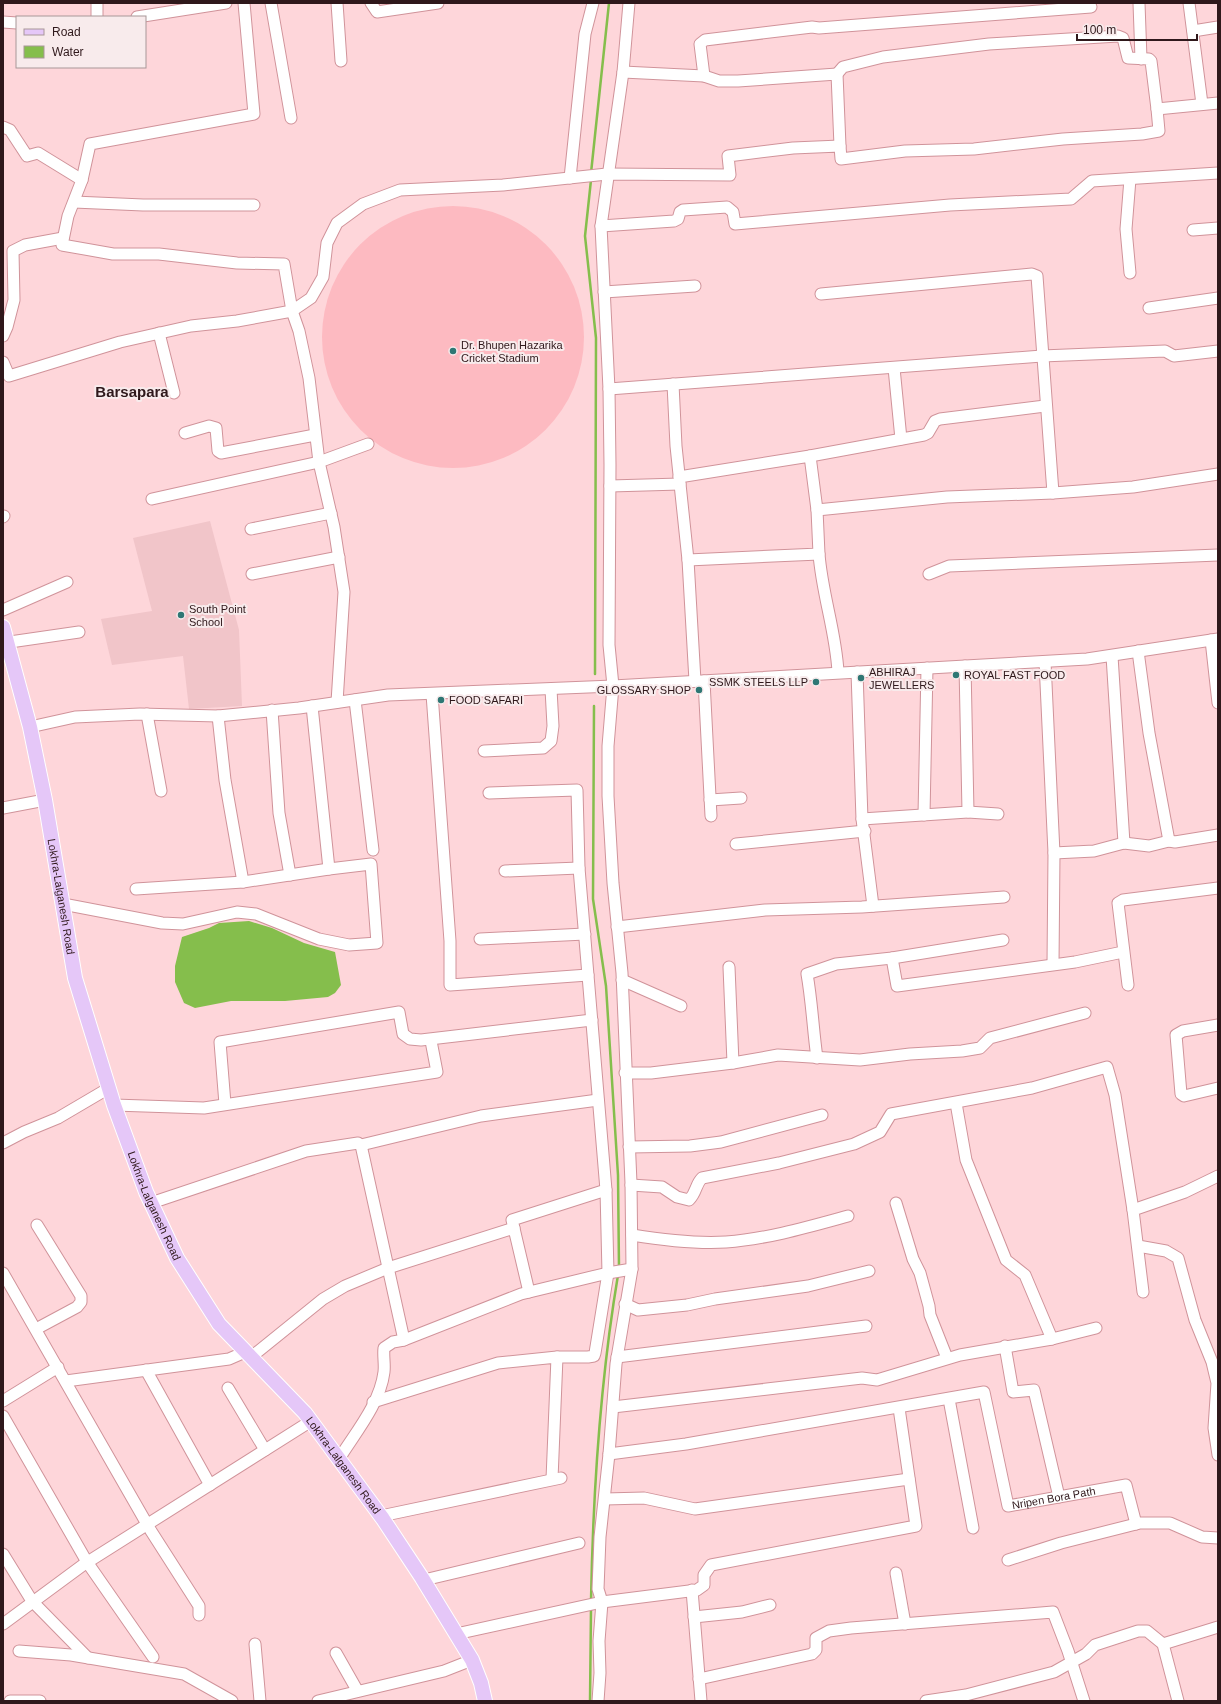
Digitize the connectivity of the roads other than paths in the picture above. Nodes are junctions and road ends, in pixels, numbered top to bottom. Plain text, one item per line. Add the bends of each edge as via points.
1 (97, 3) edge
2 (226, 3) edge
3 (244, 3) edge
4 (271, 3) edge
5 (337, 3) edge
6 (371, 3) edge
7 (438, 3) edge
8 (593, 3) edge
9 (628, 3) edge
10 (1139, 3) edge
11 (1189, 3) edge
12 (1091, 7) dead end
13 (97, 16) edge
14 (143, 16) edge
15 (3, 22) edge
16 (16, 22) edge
17 (1218, 27) edge
18 (1193, 31) junction
19 (1141, 59) junction
20 (341, 61) dead end
21 (623, 72) junction
22 (837, 74) junction
23 (704, 76) junction
24 (1218, 103) edge
25 (1202, 104) junction
26 (1157, 109) junction
27 (291, 118) dead end
28 (3, 128) edge
29 (840, 146) junction
30 (1218, 173) edge
31 (607, 174) junction
32 (570, 178) junction
33 (1130, 179) junction
34 (82, 180) junction
35 (74, 202) junction
36 (254, 205) dead end
37 (601, 226) junction
38 (1218, 228) edge
39 (1192, 230) dead end
40 (63, 238) junction
41 (8, 249) edge
42 (1130, 273) dead end
43 (695, 286) dead end
44 (604, 292) junction
45 (821, 294) dead end
46 (1218, 298) edge
47 (1149, 308) dead end
48 (292, 311) junction
49 (159, 333) junction
50 (3, 336) edge
51 (1218, 351) edge
52 (1042, 356) junction
53 (3, 362) edge
54 (894, 368) junction
55 (673, 384) junction
56 (609, 389) junction
57 (174, 393) dead end
58 (1045, 406) junction
59 (185, 433) dead end
60 (315, 435) junction
61 (900, 439) junction
62 (368, 444) dead end
63 (810, 456) junction
64 (319, 462) junction
65 (1218, 474) edge
66 (680, 481) junction
67 (610, 486) junction
68 (1053, 493) junction
69 (152, 498) dead end
70 (817, 510) junction
71 (331, 513) junction
72 (251, 529) dead end
73 (819, 554) junction
74 (1218, 555) edge
75 (339, 557) junction
76 (688, 560) junction
77 (252, 574) dead end
78 (929, 574) dead end
79 (67, 582) dead end
80 (3, 610) edge
81 (3, 626) edge
82 (78, 632) dead end
83 (1215, 640) edge
84 (5, 643) edge
85 (1138, 652) junction
86 (1112, 656) junction
87 (1045, 662) junction
88 (965, 666) junction
89 (927, 668) junction
90 (838, 672) junction
91 (857, 672) junction
92 (699, 681) junction
93 (612, 686) junction
94 (551, 689) junction
95 (432, 694) junction
96 (355, 700) junction
97 (337, 702) junction
98 (1218, 703) edge
99 (312, 706) junction
100 (272, 710) junction
101 (147, 714) junction
102 (218, 716) junction
103 (30, 727) junction
104 (484, 751) dead end
105 (161, 791) dead end
106 (489, 794) dead end
107 (741, 798) dead end
108 (45, 800) junction
109 (710, 800) junction
110 (3, 808) edge
111 (968, 812) junction
112 (998, 814) dead end
113 (924, 815) junction
114 (711, 816) dead end
115 (862, 820) junction
116 (865, 831) junction
117 (1218, 835) edge
118 (1169, 841) junction
119 (1124, 843) junction
120 (736, 844) dead end
121 (373, 850) dead end
122 (1054, 853) junction
123 (579, 868) junction
124 (329, 869) junction
125 (505, 871) dead end
126 (290, 875) junction
127 (243, 882) junction
128 (1218, 888) edge
129 (136, 889) dead end
130 (1004, 897) dead end
131 (63, 904) junction
132 (873, 906) junction
133 (617, 927) junction
134 (585, 934) junction
135 (480, 939) dead end
136 (1003, 940) dead end
137 (1124, 952) junction
138 (892, 958) junction
139 (1053, 964) junction
140 (729, 967) dead end
141 (588, 975) junction
142 (622, 980) junction
143 (1128, 985) dead end
144 (681, 1006) dead end
145 (1085, 1013) dead end
146 (592, 1020) junction
147 (1218, 1025) edge
148 (431, 1041) junction
149 (817, 1058) junction
150 (733, 1063) junction
151 (625, 1073) junction
152 (109, 1088) junction
153 (1218, 1088) edge
154 (598, 1100) junction
155 (956, 1103) junction
156 (225, 1104) junction
157 (114, 1105) junction
158 (822, 1116) dead end
159 (3, 1143) edge
160 (361, 1145) junction
161 (629, 1147) junction
162 (1218, 1176) edge
163 (631, 1185) junction
164 (606, 1190) junction
165 (151, 1203) junction
166 (896, 1203) dead end
167 (1133, 1210) junction
168 (848, 1216) dead end
169 (37, 1225) dead end
170 (514, 1228) junction
171 (632, 1235) junction
172 (1138, 1246) junction
173 (388, 1268) junction
174 (628, 1270) junction
175 (869, 1271) dead end
176 (3, 1273) edge
177 (609, 1273) junction
178 (529, 1292) junction
179 (1143, 1292) dead end
180 (626, 1304) junction
181 (866, 1326) dead end
182 (1096, 1328) dead end
183 (36, 1329) junction
184 (1052, 1339) junction
185 (404, 1340) junction
186 (1005, 1346) junction
187 (248, 1355) junction
188 (557, 1357) junction
189 (617, 1357) junction
190 (947, 1358) junction
191 (58, 1367) junction
192 (146, 1370) junction
193 (66, 1380) junction
194 (228, 1388) dead end
195 (949, 1399) junction
196 (3, 1401) edge
197 (373, 1402) junction
198 (613, 1407) junction
199 (899, 1408) junction
200 (3, 1416) edge
201 (311, 1421) junction
202 (265, 1450) junction
203 (610, 1454) junction
204 (1218, 1455) edge
205 (339, 1459) junction
206 (909, 1479) junction
207 (210, 1485) junction
208 (1059, 1497) junction
209 (605, 1499) junction
210 (380, 1516) junction
211 (1136, 1524) junction
212 (148, 1525) junction
213 (973, 1528) dead end
214 (1218, 1538) edge
215 (578, 1544) dead end
216 (3, 1554) edge
217 (1008, 1560) dead end
218 (87, 1562) junction
219 (896, 1573) dead end
220 (424, 1580) junction
221 (692, 1590) junction
222 (32, 1601) junction
223 (595, 1603) junction
224 (770, 1605) dead end
225 (199, 1615) dead end
226 (694, 1617) junction
227 (3, 1624) edge
228 (905, 1624) junction
229 (1218, 1627) edge
230 (456, 1634) junction
231 (255, 1644) dead end
232 (1163, 1644) junction
233 (20, 1650) dead end
234 (336, 1653) dead end
235 (153, 1657) dead end
236 (88, 1658) junction
237 (472, 1660) junction
238 (1071, 1662) junction
239 (699, 1679) junction
240 (357, 1690) junction
241 (10, 1701) edge
242 (40, 1701) edge
243 (232, 1701) edge
244 (260, 1701) edge
245 (318, 1701) edge
246 (485, 1701) edge
247 (598, 1701) edge
248 (701, 1701) edge
249 (926, 1701) edge
250 (1084, 1701) edge
251 (1178, 1701) edge

1 - 13 street
2 - 14 street
3 - 34 street via 254,114 90,144
4 - 27 street
5 - 20 street
6 - 7 street via 377,12
8 - 32 street via 585,34
9 - 21 street
10 - 19 street
11 - 18 street
12 - 23 street via 812,27 705,40 700,44
15 - 16 street
17 - 18 street
18 - 25 street
19 - 22 street via 1128,58 1124,38 1118,36 989,44 883,57 842,67
19 - 26 street via 1149,58 1151,61
21 - 23 street
21 - 31 street
22 - 23 street via 738,82 719,81
22 - 29 street
24 - 25 street
25 - 26 street
26 - 29 street via 1159,130 1142,134 974,149 905,151 841,159
28 - 34 street via 10,130 27,156 38,153
29 - 31 street via 793,148 728,156 730,175
30 - 33 street
31 - 32 street
31 - 37 street
32 - 48 street via 503,185 400,190 362,204 337,223 327,243 323,278 311,298
33 - 37 street via 1092,181 1071,199 950,205 736,224 733,212 727,207 683,210 674,221
33 - 42 street via 1126,229
34 - 35 street
35 - 36 street
35 - 40 street
37 - 44 street
38 - 39 street
40 - 41 street
40 - 48 street via 62,245 113,254 160,254 237,263 284,264
41 - 50 street via 14,300
43 - 44 street
44 - 56 street
45 - 52 street via 1032,274 1037,276 1039,282
46 - 47 street
48 - 49 street
48 - 60 street via 300,331 309,378
49 - 53 street via 120,342 9,376
49 - 57 street
51 - 52 street via 1174,356 1165,351
52 - 54 street
52 - 58 street
54 - 55 street
54 - 61 street
55 - 56 street
55 - 66 street
56 - 67 street
58 - 61 street via 940,419 935,421 924,435
58 - 68 street
59 - 60 street via 208,426 216,428 218,451 221,453
60 - 64 street
61 - 63 street
62 - 64 street
63 - 66 street
63 - 70 street
64 - 69 street
64 - 71 street
65 - 68 street via 1133,487
66 - 67 street
66 - 76 street
67 - 93 street via 609,645
68 - 70 street via 947,497
70 - 73 street
71 - 72 street
71 - 75 street
73 - 76 street
73 - 90 street via 823,589 835,640
74 - 78 street via 949,566
75 - 77 street
75 - 97 street via 344,595
76 - 92 street
79 - 80 street
81 - 84 main road, Lokhra-Lalganesh Road
82 - 84 street
83 - 85 street
83 - 98 street
84 - 103 main road, Lokhra-Lalganesh Road
85 - 86 street
85 - 118 street via 1149,733
86 - 87 street
86 - 119 street
87 - 88 street
87 - 122 street
88 - 89 street
88 - 111 street
89 - 91 street
89 - 113 street
90 - 91 street
90 - 92 street
91 - 115 street
92 - 93 street
92 - 109 street
93 - 94 street
93 - 133 street via 608,796
94 - 95 street
94 - 104 street via 551,741 543,748
95 - 96 street via 388,695
95 - 141 street via 450,941 450,985
96 - 97 street
96 - 121 street
97 - 99 street
99 - 100 street
99 - 124 street
100 - 102 street
100 - 126 street via 279,813
101 - 102 street
101 - 103 street via 75,717
101 - 105 street
102 - 127 street
103 - 108 main road, Lokhra-Lalganesh Road
106 - 123 street via 577,790
107 - 109 street
108 - 110 street
108 - 131 main road, Lokhra-Lalganesh Road
109 - 114 street
111 - 112 street
111 - 113 street
113 - 115 street
115 - 116 street
116 - 120 street
116 - 132 street
117 - 118 street
118 - 119 street via 1149,846
119 - 122 street via 1094,851
122 - 139 street
123 - 125 street
123 - 134 street
124 - 126 street
124 - 131 street via 371,864 377,943 349,945 319,940 256,914 237,912 183,924 162,923
126 - 127 street
127 - 129 street
128 - 137 street via 1123,900 1118,903
130 - 132 street
131 - 152 main road, Lokhra-Lalganesh Road via 75,978
132 - 133 street via 765,910
133 - 142 street
134 - 135 street
134 - 141 street
136 - 138 street
137 - 139 street
137 - 143 street
138 - 139 street via 897,986
138 - 149 street via 836,964 807,974
140 - 150 street
141 - 146 street
142 - 144 street
142 - 151 street
145 - 149 street via 990,1038 980,1048 860,1060
146 - 148 street
146 - 154 street
147 - 153 street via 1183,1031 1176,1035 1181,1094 1184,1096
148 - 156 street via 437,1072
148 - 156 street via 410,1039 403,1034 398,1012 220,1042
149 - 150 street via 778,1055
150 - 151 street via 651,1073
151 - 161 street
152 - 157 main road, Lokhra-Lalganesh Road
152 - 159 street via 58,1118
154 - 160 street via 481,1116
154 - 164 street
155 - 163 street via 891,1114 880,1132 854,1144 779,1163 702,1178 697,1182 695,1194 689,1200 677,1197 662,1187
155 - 167 street via 1032,1088 1106,1067 1115,1095
155 - 184 street via 966,1160 1006,1260 1024,1275
156 - 157 street via 204,1108
157 - 165 main road, Lokhra-Lalganesh Road
158 - 161 street via 721,1142 690,1146
160 - 165 street via 358,1143 306,1151
160 - 173 street
161 - 163 street
162 - 167 street via 1184,1192
163 - 171 street
164 - 170 street via 512,1220
164 - 177 street
165 - 187 main road, Lokhra-Lalganesh Road via 177,1258 204,1303 219,1324
166 - 190 street via 913,1259 920,1273 930,1314
167 - 172 street
168 - 171 street via 778,1233 725,1242 684,1242
169 - 183 street via 81,1296 81,1302 77,1307
170 - 173 street
170 - 178 street
171 - 174 street
172 - 179 street
172 - 204 street via 1166,1251 1178,1258 1195,1320 1212,1362 1217,1383 1214,1428
173 - 185 street
173 - 187 street via 323,1299
174 - 177 street
174 - 180 street
175 - 180 street via 808,1286 687,1305 638,1310
176 - 183 street
177 - 178 street
177 - 188 street via 594,1356
178 - 185 street
180 - 189 street
181 - 189 street
182 - 184 street
183 - 191 street
184 - 186 street
185 - 197 street via 393,1342 384,1348 381,1386
186 - 190 street
186 - 208 street via 1014,1392 1034,1390
187 - 192 street
187 - 201 main road, Lokhra-Lalganesh Road
188 - 197 street via 498,1363
188 - 210 street via 557,1478
189 - 198 street
190 - 198 street via 877,1380 862,1378
191 - 193 street
191 - 196 street
192 - 193 street
192 - 207 street
193 - 212 street
194 - 202 street
195 - 199 street
195 - 208 street, Nripen Bora Path via 984,1392 1008,1506
195 - 213 street
197 - 205 street
198 - 203 street
199 - 203 street via 686,1444
199 - 206 street
200 - 218 street
201 - 202 street
201 - 205 main road, Lokhra-Lalganesh Road
202 - 207 street
203 - 209 street
205 - 210 main road, Lokhra-Lalganesh Road
206 - 209 street via 695,1509 644,1498
206 - 221 street via 916,1526 711,1565 704,1576 704,1584 697,1590
207 - 212 street
208 - 211 street, Nripen Bora Path via 1126,1485
209 - 223 street
210 - 220 main road, Lokhra-Lalganesh Road
211 - 214 street via 1170,1523 1202,1537
211 - 217 street via 1061,1543
212 - 218 street
212 - 225 street via 199,1606
215 - 220 street
216 - 222 street
218 - 222 street
218 - 235 street
219 - 228 street
220 - 230 main road, Lokhra-Lalganesh Road
221 - 223 street
221 - 226 street
222 - 227 street
222 - 236 street
223 - 230 street
223 - 247 street via 600,1673
224 - 226 street via 742,1612
226 - 239 street
228 - 238 street via 1053,1612
228 - 239 street via 829,1631 816,1638 816,1650 812,1654
229 - 232 street
230 - 237 main road, Lokhra-Lalganesh Road
231 - 244 street
232 - 238 street via 1147,1631 1138,1631 1095,1645 1086,1654
232 - 251 street
233 - 236 street
234 - 240 street
236 - 243 street via 184,1674
237 - 240 street via 444,1671
237 - 246 main road, Lokhra-Lalganesh Road via 482,1683
238 - 249 street via 1054,1672 966,1694
238 - 250 street
239 - 248 street
240 - 245 street
241 - 242 street

